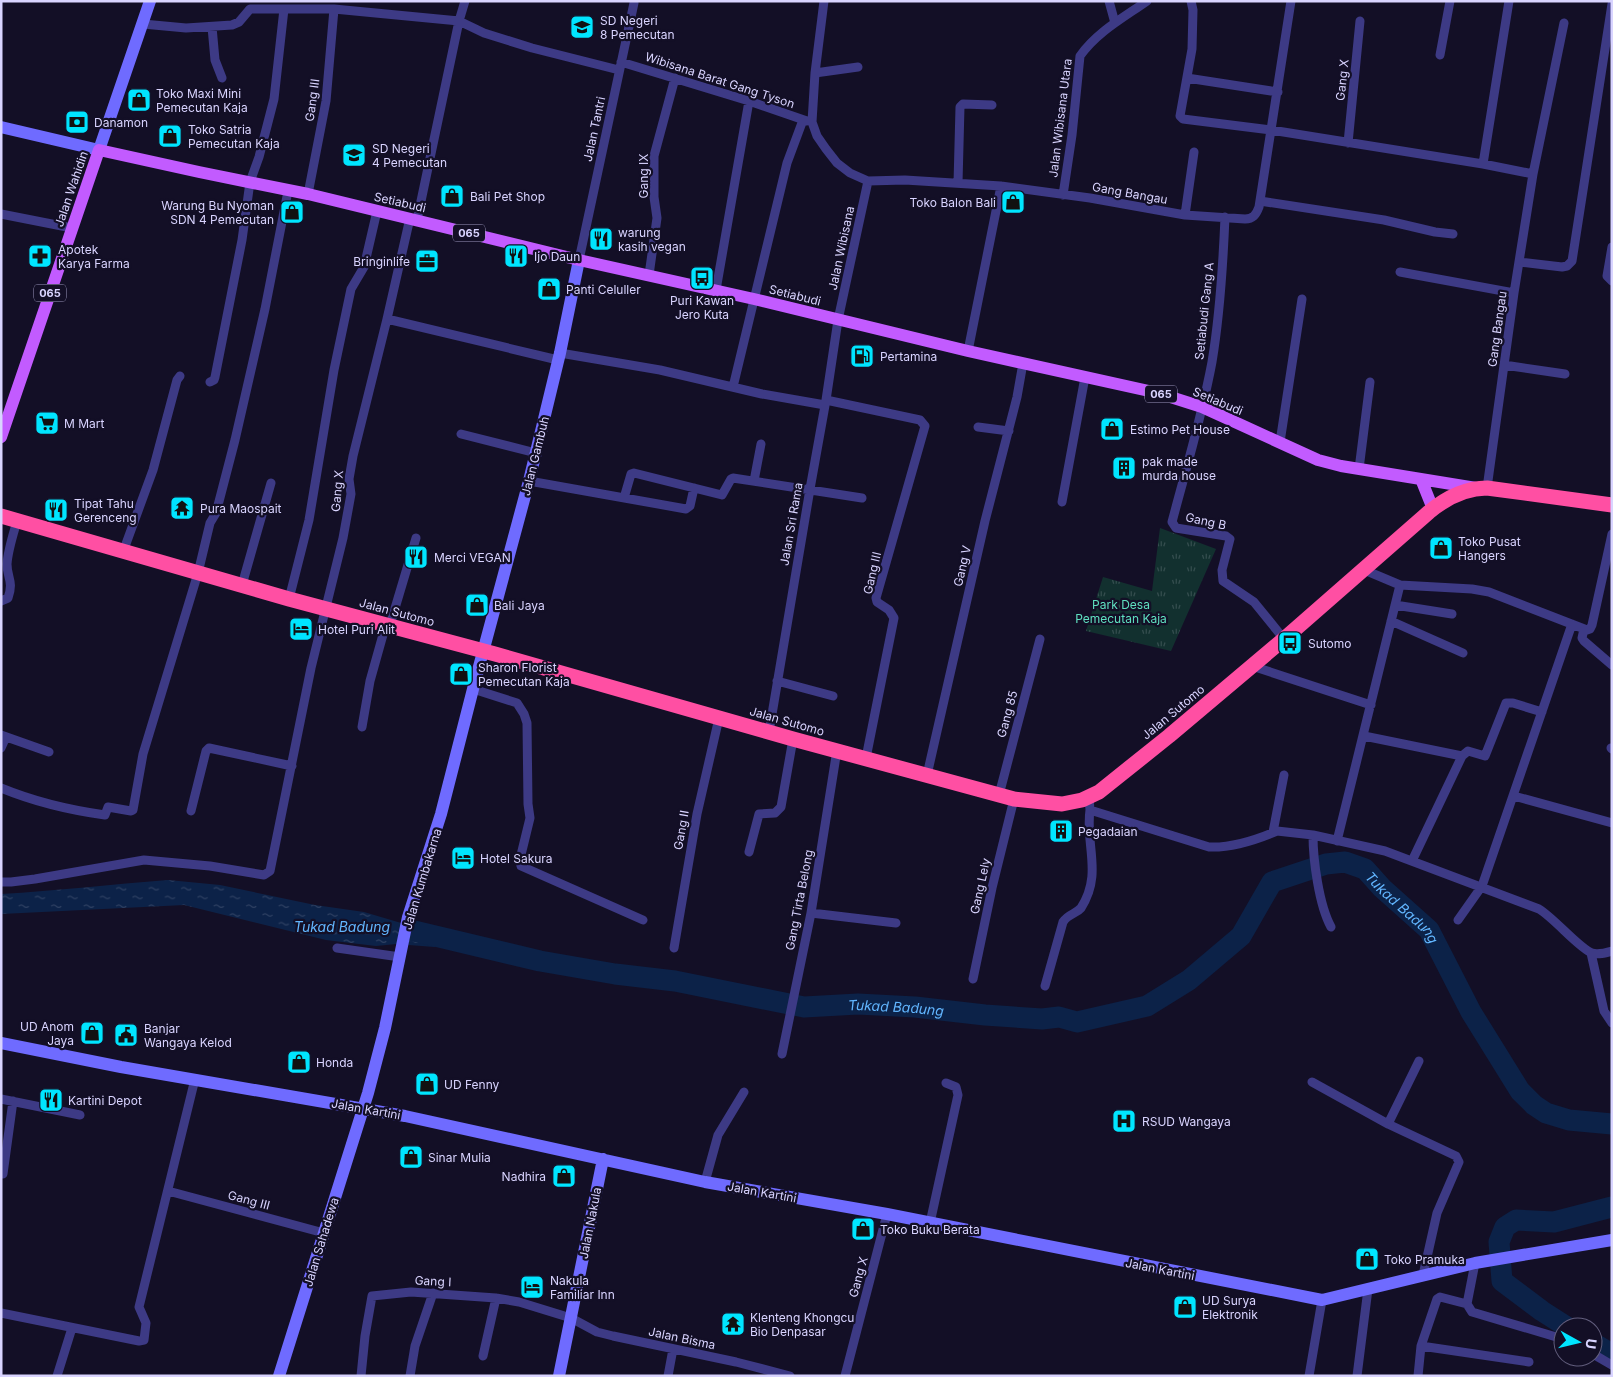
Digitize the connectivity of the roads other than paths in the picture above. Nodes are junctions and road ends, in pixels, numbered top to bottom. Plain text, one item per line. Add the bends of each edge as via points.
1 (150, 1) edge
2 (465, 1) edge
3 (824, 1) edge
4 (1109, 1) edge
5 (1147, 1) edge
6 (1191, 1) edge
7 (1291, 1) edge
8 (1450, 1) edge
9 (1509, 1) edge
10 (634, 4) dead end
11 (1612, 4) edge
12 (284, 9) junction
13 (334, 9) junction
14 (459, 20) junction
15 (1360, 21) dead end
16 (1115, 23) junction
17 (1564, 23) dead end
18 (143, 24) junction
19 (212, 27) junction
20 (1440, 55) dead end
21 (620, 66) junction
22 (858, 67) dead end
23 (815, 73) junction
24 (222, 78) dead end
25 (675, 78) junction
26 (1187, 78) junction
27 (1278, 92) junction
28 (749, 101) junction
29 (992, 105) dead end
30 (807, 121) junction
31 (1, 127) edge
32 (1271, 130) junction
33 (1348, 142) junction
34 (99, 150) junction
35 (1194, 152) dead end
36 (1483, 164) junction
37 (1533, 174) junction
38 (868, 181) junction
39 (250, 182) junction
40 (958, 183) junction
41 (1001, 186) junction
42 (288, 191) junction
43 (308, 194) junction
44 (1062, 195) junction
45 (1260, 201) junction
46 (377, 211) junction
47 (1, 214) edge
48 (1185, 215) junction
49 (1225, 217) junction
50 (414, 219) junction
51 (72, 228) junction
52 (1453, 234) dead end
53 (1612, 247) edge
54 (579, 260) junction
55 (1519, 262) junction
56 (1400, 272) dead end
57 (649, 275) junction
58 (1612, 281) edge
59 (716, 290) junction
60 (1514, 293) junction
61 (754, 298) junction
62 (1302, 299) dead end
63 (387, 319) junction
64 (838, 320) junction
65 (968, 351) junction
66 (559, 357) junction
67 (1023, 363) junction
68 (1504, 365) junction
69 (1564, 374) dead end
70 (180, 376) dead end
71 (1085, 377) junction
72 (210, 382) dead end
73 (1370, 382) dead end
74 (733, 387) junction
75 (826, 402) junction
76 (1202, 407) junction
77 (978, 426) dead end
78 (1008, 432) junction
79 (461, 434) dead end
80 (1, 437) edge
81 (1280, 442) junction
82 (761, 444) dead end
83 (536, 453) junction
84 (1359, 469) junction
85 (1421, 479) junction
86 (529, 481) junction
87 (754, 481) junction
88 (271, 483) dead end
89 (694, 488) junction
90 (1481, 488) junction
91 (810, 489) junction
92 (624, 498) junction
93 (862, 498) dead end
94 (1062, 502) dead end
95 (1612, 505) edge
96 (1433, 510) junction
97 (1, 516) edge
98 (17, 521) junction
99 (1612, 534) edge
100 (416, 538) dead end
101 (123, 552) junction
102 (1362, 570) junction
103 (198, 573) junction
104 (242, 585) junction
105 (1400, 585) junction
106 (289, 599) junction
107 (1, 601) edge
108 (1395, 605) junction
109 (327, 608) junction
110 (1452, 614) dead end
111 (1391, 621) junction
112 (1572, 624) junction
113 (388, 625) junction
114 (1584, 629) junction
115 (1040, 639) dead end
116 (1284, 639) junction
117 (484, 651) junction
118 (1463, 652) dead end
119 (1612, 665) edge
120 (1252, 666) junction
121 (777, 680) junction
122 (473, 688) junction
123 (834, 696) dead end
124 (1371, 705) junction
125 (1542, 712) junction
126 (719, 718) junction
127 (362, 727) dead end
128 (769, 732) junction
129 (3, 736) edge
130 (1364, 736) junction
131 (793, 739) junction
132 (1, 748) edge
133 (837, 750) junction
134 (49, 752) dead end
135 (1462, 756) junction
136 (866, 758) junction
137 (292, 766) junction
138 (927, 775) junction
139 (1284, 775) dead end
140 (1, 788) edge
141 (999, 795) junction
142 (1514, 796) junction
143 (1014, 799) junction
144 (1089, 803) junction
145 (191, 811) dead end
146 (1612, 823) edge
147 (1273, 832) junction
148 (1312, 835) junction
149 (1337, 841) junction
150 (749, 852) dead end
151 (1412, 861) junction
152 (1, 882) edge
153 (1482, 886) junction
154 (811, 913) junction
155 (644, 920) dead end
156 (1458, 920) dead end
157 (896, 923) dead end
158 (1331, 927) dead end
159 (337, 948) dead end
160 (674, 948) dead end
161 (401, 952) junction
162 (1591, 952) junction
163 (1612, 952) edge
164 (973, 979) dead end
165 (1046, 986) dead end
166 (1612, 1023) edge
167 (1, 1043) edge
168 (782, 1054) dead end
169 (1419, 1061) dead end
170 (195, 1079) junction
171 (1312, 1082) dead end
172 (946, 1083) dead end
173 (744, 1092) dead end
174 (1, 1099) edge
175 (13, 1101) junction
176 (363, 1108) junction
177 (80, 1115) dead end
178 (1388, 1124) junction
179 (598, 1158) junction
180 (3, 1174) dead end
181 (705, 1182) junction
182 (168, 1191) junction
183 (887, 1214) junction
184 (930, 1223) junction
185 (324, 1233) junction
186 (1612, 1240) edge
187 (1479, 1262) junction
188 (1423, 1275) junction
189 (1368, 1289) junction
190 (433, 1293) junction
191 (496, 1298) junction
192 (1322, 1300) junction
193 (1467, 1304) junction
194 (1, 1313) edge
195 (571, 1318) junction
196 (72, 1328) junction
197 (1553, 1336) edge
198 (1421, 1346) junction
199 (673, 1349) junction
200 (483, 1356) dead end
201 (1529, 1362) dead end
202 (754, 1371) edge
203 (57, 1376) edge
204 (279, 1376) edge
205 (361, 1376) edge
206 (410, 1376) edge
207 (559, 1376) edge
208 (668, 1376) edge
209 (790, 1376) edge
210 (845, 1376) edge
211 (1309, 1376) edge
212 (1357, 1376) edge
213 (1418, 1376) edge

1 - 18 main road
2 - 14 street, Gang X
3 - 23 street
4 - 16 street
5 - 16 street, Jalan Wibisana Utara
6 - 26 street via 1193,38
7 - 27 street, Gang Bangau
8 - 20 street
9 - 36 street
10 - 21 street, Jalan Tantri
11 - 55 street via 1572,261 1567,266
12 - 13 street
12 - 19 street via 250,9 239,22
12 - 39 street via 274,99
13 - 14 street
13 - 43 street, Gang III via 326,101
14 - 21 street, Wibisana Barat Gang Tyson via 484,34
14 - 50 street, Gang X
15 - 33 street, Gang X
16 - 44 street, Jalan Wibisana Utara via 1080,56
17 - 37 street, Gang Bangau
18 - 19 street
18 - 34 main road
19 - 24 street via 215,60
21 - 25 street, Wibisana Barat Gang Tyson
21 - 54 street, Jalan Tantri
22 - 23 street
23 - 30 street
25 - 28 street, Wibisana Barat Gang Tyson
25 - 57 street, Gang IX via 654,156 657,218
26 - 27 street
26 - 32 street via 1181,118
27 - 32 street, Gang Bangau
28 - 30 street, Wibisana Barat Gang Tyson
28 - 59 street
29 - 40 street via 962,104 960,107
30 - 38 street via 837,163
30 - 61 street via 787,164
31 - 34 main road
32 - 33 street
32 - 45 street, Gang Bangau
33 - 36 street
34 - 39 main road, Setiabudi / 065
34 - 51 main road, Jalan Wahidin / 065
35 - 48 street
36 - 37 street
37 - 55 street, Gang Bangau
38 - 40 street, Jalan Wibisana Utara
38 - 64 street, Jalan Wibisana
39 - 42 main road, Setiabudi / 065
39 - 72 street via 226,321 214,380
40 - 41 street, Jalan Wibisana Utara
41 - 44 street, Jalan Wibisana Utara
41 - 65 street
42 - 43 main road, Setiabudi / 065
42 - 103 street via 235,440
43 - 46 main road, Setiabudi / 065
44 - 48 street, Gang Bangau
45 - 49 street, Gang Bangau via 1257,214 1250,219
45 - 52 street
46 - 50 main road, Setiabudi / 065
46 - 106 street via 364,267 351,289 309,520
47 - 51 street
48 - 49 street, Gang Bangau
49 - 76 street, Setiabudi Gang A via 1214,342
50 - 54 main road, Setiabudi / 065
50 - 63 street, Gang X
51 - 80 main road, Jalan Wahidin / 065
53 - 58 street via 1607,276
54 - 57 main road, Setiabudi / 065
54 - 66 main road, Jalan Gambuh
55 - 60 street, Gang Bangau
56 - 60 street
57 - 59 main road, Setiabudi / 065
59 - 61 main road, Setiabudi / 065
60 - 68 street, Gang Bangau
61 - 64 main road, Setiabudi / 065
61 - 74 street
62 - 81 street
63 - 66 street
63 - 109 street, Gang X via 353,456 349,479 351,494
64 - 65 main road, Setiabudi / 065
64 - 75 street, Jalan Sri Rama
65 - 67 main road, Setiabudi / 065
66 - 74 street via 660,370
66 - 83 main road, Jalan Gambuh
67 - 71 main road, Setiabudi / 065
67 - 78 street, Gang V
68 - 69 street
68 - 90 street, Gang Bangau
70 - 101 street via 153,470
71 - 76 main road, Setiabudi / 065 via 1158,393
71 - 94 street
73 - 84 street
74 - 75 street
75 - 91 street, Jalan Sri Rama
75 - 136 street, Gang III via 920,420 925,426 876,598 894,618
76 - 81 main road, Setiabudi / 065
76 - 116 street, Gang B via 1172,522 1176,528 1230,538 1222,570 1223,581 1254,602
77 - 78 street
78 - 138 street, Gang V
79 - 83 street
81 - 84 main road, Setiabudi / 065 via 1318,460
82 - 87 street
83 - 86 main road, Jalan Gambuh
84 - 85 main road, Setiabudi / 065
85 - 90 main road, Setiabudi / 065
85 - 96 main road
86 - 92 street
86 - 117 main road, Jalan Gambuh
87 - 89 street via 732,478 722,495
87 - 91 street
88 - 104 street
89 - 92 street via 690,506 686,509
89 - 92 street via 634,473
90 - 95 highway
90 - 96 highway, Jalan Sutomo via 1449,498
91 - 93 street
91 - 121 street, Jalan Sri Rama
96 - 102 highway, Jalan Sutomo
97 - 98 highway, Jalan Sutomo
98 - 101 highway, Jalan Sutomo
98 - 107 street via 8,561 10,590 8,598
99 - 114 street via 1592,625 1590,629
100 - 113 street
101 - 103 highway, Jalan Sutomo
102 - 105 street
102 - 116 highway, Jalan Sutomo
103 - 104 highway, Jalan Sutomo
103 - 140 street via 143,754 133,810 108,807 105,815 76,811
104 - 106 highway, Jalan Sutomo
105 - 108 street
105 - 112 street via 1482,590
106 - 109 highway, Jalan Sutomo
108 - 110 street
108 - 111 street
109 - 113 highway, Jalan Sutomo
109 - 137 street, Gang X via 311,668
111 - 118 street
111 - 124 street
112 - 114 street
112 - 125 street
113 - 117 highway, Jalan Sutomo
113 - 127 street via 370,680
114 - 119 street via 1584,641
115 - 141 street, Gang 85
116 - 120 highway, Jalan Sutomo
117 - 122 main road, Jalan Kumbakarna
117 - 126 highway, Jalan Sutomo
120 - 124 street
120 - 144 highway, Jalan Sutomo
121 - 123 street
121 - 128 street, Jalan Sri Rama
122 - 155 street via 517,703 524,714 530,815 521,866
122 - 161 main road, Jalan Kumbakarna
124 - 130 street
125 - 135 street via 1506,703 1485,756 1468,751
125 - 142 street
126 - 128 highway, Jalan Sutomo
126 - 160 street, Gang II via 696,814
128 - 131 highway, Jalan Sutomo
129 - 132 street
129 - 134 street
130 - 135 street
130 - 149 street
131 - 133 highway, Jalan Sutomo
131 - 150 street via 781,807 775,813 759,814
133 - 136 highway, Jalan Sutomo
133 - 154 street, Gang Tirta Belong
135 - 151 street
136 - 138 highway, Jalan Sutomo
137 - 145 street via 209,748
137 - 152 street, Gang X via 272,868 267,874 144,860
138 - 141 highway, Jalan Sutomo
139 - 147 street
141 - 143 highway, Jalan Sutomo
142 - 146 street
142 - 153 street
143 - 144 highway, Jalan Sutomo via 1062,804 1082,800
143 - 164 street, Gang Lely
144 - 147 street via 1209,847 1234,846
144 - 165 street via 1089,836 1094,862 1091,885 1080,908 1063,922
147 - 148 street
148 - 149 street
148 - 158 street via 1322,901
149 - 151 street
151 - 153 street
153 - 156 street
153 - 162 street via 1539,908
154 - 157 street
154 - 168 street, Gang Tirta Belong
159 - 161 street
161 - 176 main road, Jalan Kumbakarna
162 - 163 street
162 - 166 street via 1604,1012
167 - 170 main road, Jalan Kartini
169 - 178 street
170 - 176 main road, Jalan Kartini
170 - 182 street
171 - 178 street
172 - 184 street via 956,1087 958,1095
173 - 181 street via 718,1135
174 - 175 street
175 - 177 street
175 - 180 street
176 - 179 main road, Jalan Kartini
176 - 185 main road, Jalan Sahadewa
178 - 188 street via 1456,1156 1459,1162 1437,1213
179 - 181 main road, Jalan Kartini
179 - 195 main road, Jalan Nakula
181 - 183 main road, Jalan Kartini
182 - 185 street, Gang III
182 - 196 street via 139,1308 146,1323 144,1340
183 - 184 main road, Jalan Kartini
183 - 210 street, Gang X
184 - 192 main road, Jalan Kartini
185 - 204 main road, Jalan Sahadewa
186 - 187 main road, Jalan Kartini
187 - 188 main road, Jalan Kartini
187 - 193 street
188 - 189 main road, Jalan Kartini
189 - 192 main road, Jalan Kartini
189 - 212 street
190 - 191 street, Gang I
190 - 205 street, Gang I via 400,1292 372,1296
190 - 206 street via 415,1346
191 - 195 street, Gang I
191 - 200 street
192 - 211 street
193 - 197 street via 1472,1312
193 - 198 street via 1438,1298
194 - 196 street
195 - 199 street, Jalan Bisma via 597,1332
195 - 207 main road, Jalan Nakula
196 - 203 street
198 - 201 street
198 - 213 street
199 - 202 street, Jalan Bisma
199 - 208 street
202 - 209 street, Jalan Bisma

